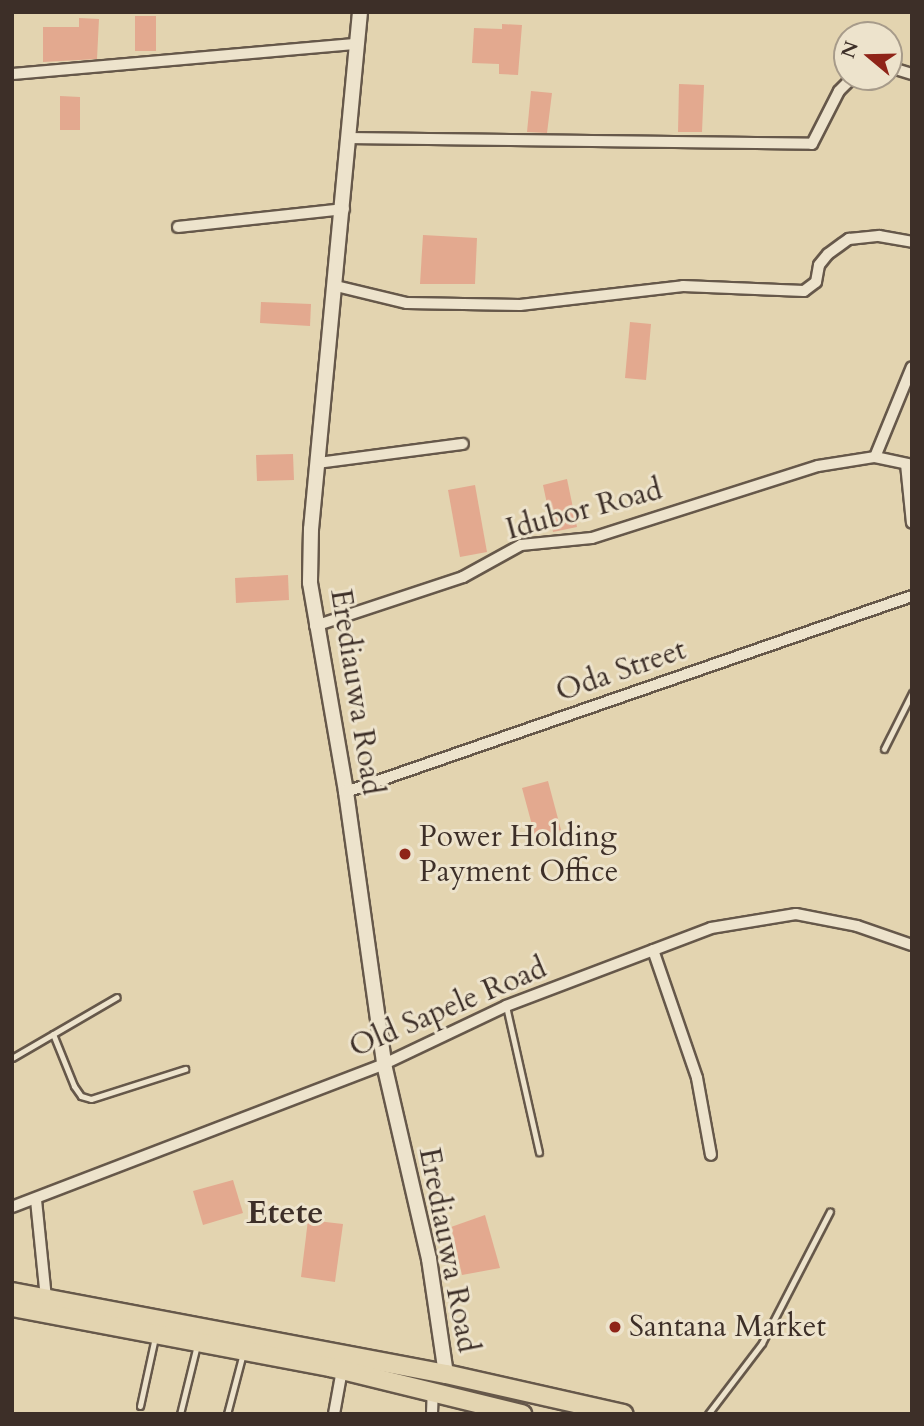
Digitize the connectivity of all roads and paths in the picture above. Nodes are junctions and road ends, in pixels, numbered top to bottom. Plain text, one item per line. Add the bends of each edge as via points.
1 (360, 12) edge
2 (358, 44) junction
3 (12, 74) edge
4 (839, 91) edge
5 (352, 138) junction
6 (344, 209) junction
7 (178, 227) dead end
8 (912, 242) edge
9 (336, 286) junction
10 (912, 367) edge
11 (463, 444) dead end
12 (875, 457) junction
13 (318, 463) junction
14 (909, 465) edge
15 (912, 523) edge
16 (912, 596) edge
17 (315, 626) junction
18 (912, 693) edge
19 (884, 749) dead end
20 (346, 792) junction
21 (912, 945) edge
22 (653, 950) junction
23 (117, 998) dead end
24 (506, 1006) junction
25 (53, 1034) junction
26 (12, 1058) edge
27 (384, 1064) junction
28 (185, 1069) dead end
29 (539, 1152) dead end
30 (711, 1155) dead end
31 (36, 1200) junction
32 (12, 1207) edge
33 (830, 1211) dead end
34 (12, 1292) edge
35 (46, 1299) junction
36 (12, 1307) edge
37 (155, 1334) junction
38 (197, 1342) junction
39 (244, 1351) junction
40 (342, 1370) junction
41 (446, 1374) junction
42 (433, 1391) junction
43 (140, 1406) dead end
44 (513, 1413) edge
45 (180, 1414) edge
46 (227, 1414) edge
47 (334, 1414) edge
48 (432, 1414) edge
49 (624, 1414) edge
50 (708, 1414) edge

1 - 2 street, Erediauwa Road
2 - 3 street
2 - 5 street, Erediauwa Road
4 - 5 street via 812,144
5 - 6 street, Erediauwa Road
6 - 7 street
6 - 9 street, Erediauwa Road
8 - 9 street via 879,236 849,239 828,254 819,265 816,282 804,291 683,286 520,305 407,303
9 - 13 street, Erediauwa Road
10 - 12 street
11 - 13 street
12 - 14 street, Idubor Road
12 - 17 street, Idubor Road via 818,466 592,538 521,545 463,577 402,593
13 - 17 street, Erediauwa Road via 311,556
14 - 15 street
16 - 20 street, Oda Street
17 - 20 street, Erediauwa Road
18 - 19 lane
20 - 27 street, Erediauwa Road
21 - 22 street, Old Sapele Road via 856,926 796,914 711,928
22 - 24 street, Old Sapele Road
22 - 30 street via 697,1079
23 - 25 lane
24 - 27 street, Old Sapele Road
24 - 29 lane
25 - 26 lane
25 - 28 lane via 74,1086 80,1096 91,1099
27 - 31 street, Old Sapele Road
27 - 41 street, Erediauwa Road via 429,1259
31 - 32 street, Old Sapele Road
31 - 35 street
33 - 50 lane via 762,1343
34 - 35 highway
35 - 41 highway
36 - 37 highway
37 - 38 highway
37 - 43 lane
38 - 39 highway
38 - 45 lane
39 - 40 highway
39 - 46 lane
40 - 42 highway
40 - 47 street
41 - 49 highway
42 - 44 highway
42 - 48 street

